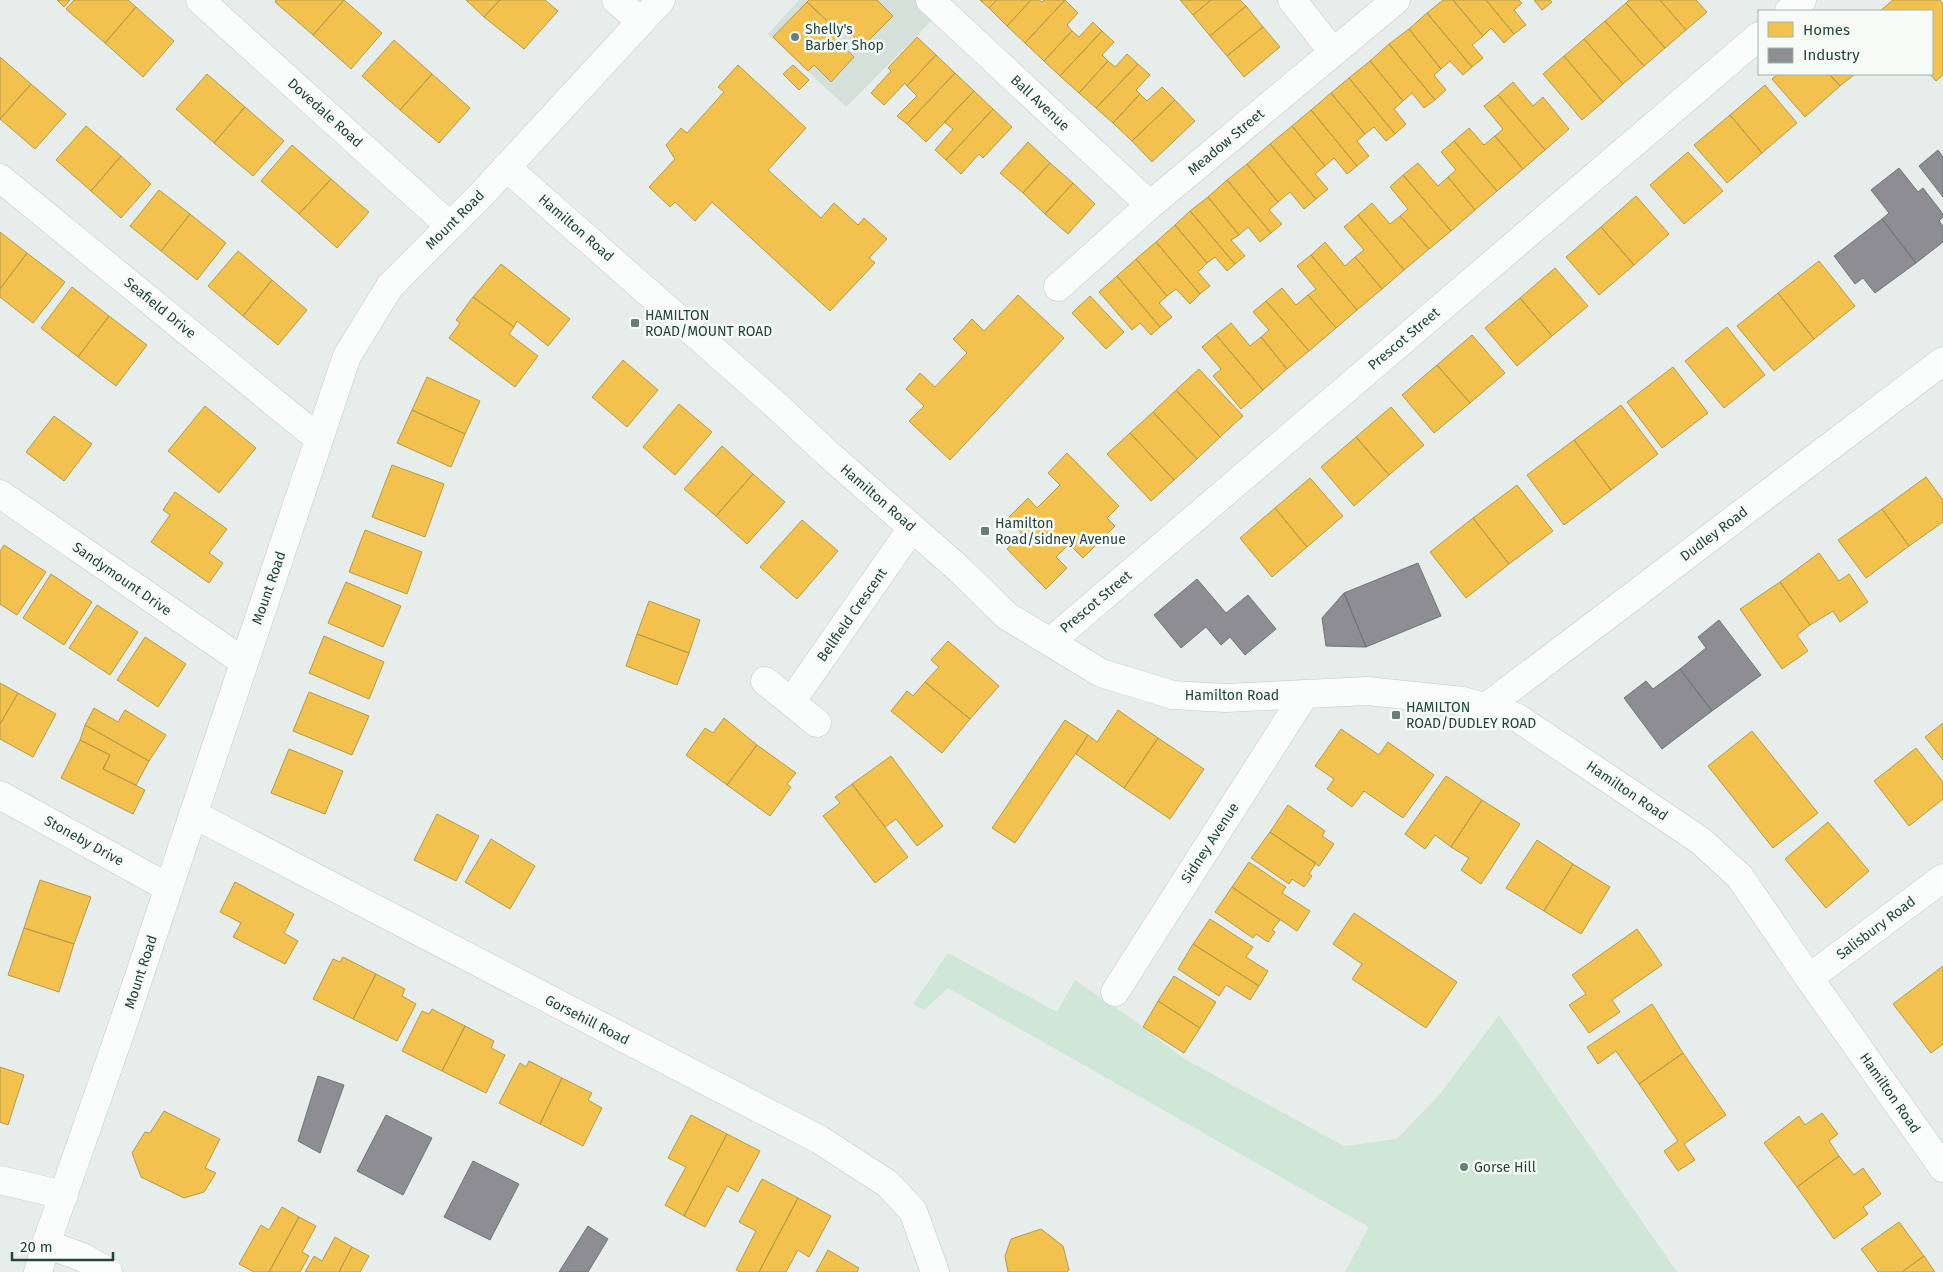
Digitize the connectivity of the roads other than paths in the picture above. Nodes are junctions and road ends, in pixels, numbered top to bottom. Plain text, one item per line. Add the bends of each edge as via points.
1 (200, 0) edge
2 (616, 0) edge
3 (661, 0) edge
4 (930, 0) edge
5 (1292, 0) edge
6 (1396, 0) edge
7 (1802, 0) edge
8 (1790, 10) edge
9 (641, 22) junction
10 (1758, 37) edge
11 (1333, 52) junction
12 (506, 167) junction
13 (0, 178) edge
14 (1150, 205) junction
15 (450, 226) junction
16 (1058, 288) dead end
17 (1943, 361) edge
18 (319, 439) junction
19 (0, 494) edge
20 (912, 528) junction
21 (1050, 642) junction
22 (244, 662) junction
23 (765, 681) dead end
24 (1305, 694) junction
25 (791, 702) junction
26 (1485, 708) junction
27 (817, 723) dead end
28 (0, 795) edge
29 (193, 814) junction
30 (1943, 878) edge
31 (169, 888) junction
32 (1809, 978) junction
33 (1115, 992) dead end
34 (1943, 1168) edge
35 (0, 1180) edge
36 (64, 1195) junction
37 (46, 1244) junction
38 (38, 1272) edge
39 (108, 1272) edge
40 (935, 1272) edge

1 - 15 street, Dovedale Road
2 - 9 street
3 - 9 street, Mount Road
4 - 14 street, Ball Avenue
5 - 11 street
6 - 11 street, Meadow Street
7 - 8 street
9 - 12 street, Mount Road
10 - 21 street, Prescot Street
11 - 14 street, Meadow Street
12 - 15 street, Mount Road
12 - 20 street, Hamilton Road
13 - 18 street, Seafield Drive
14 - 16 street, Meadow Street
15 - 18 street, Mount Road via 390,286 347,356
17 - 26 street, Dudley Road
18 - 22 street, Mount Road
19 - 22 street, Sandymount Drive
20 - 21 street, Hamilton Road via 1007,616
20 - 25 street, Bellfield Crescent
21 - 24 street, Hamilton Road via 1101,673 1174,695 1226,698
22 - 29 street, Mount Road
23 - 25 street
24 - 26 street, Hamilton Road via 1366,691 1435,697
24 - 33 street, Sidney Avenue
25 - 27 street
26 - 32 street, Hamilton Road via 1518,718 1701,841 1740,877
28 - 31 street, Stoneby Drive
29 - 31 street, Mount Road
29 - 40 street, Gorsehill Road via 820,1140 888,1184 913,1211
30 - 32 street, Salisbury Road
31 - 36 street, Mount Road
32 - 34 street, Hamilton Road
35 - 36 street
36 - 37 street, Mount Road
37 - 38 street, Mount Road
37 - 39 street via 82,1257

